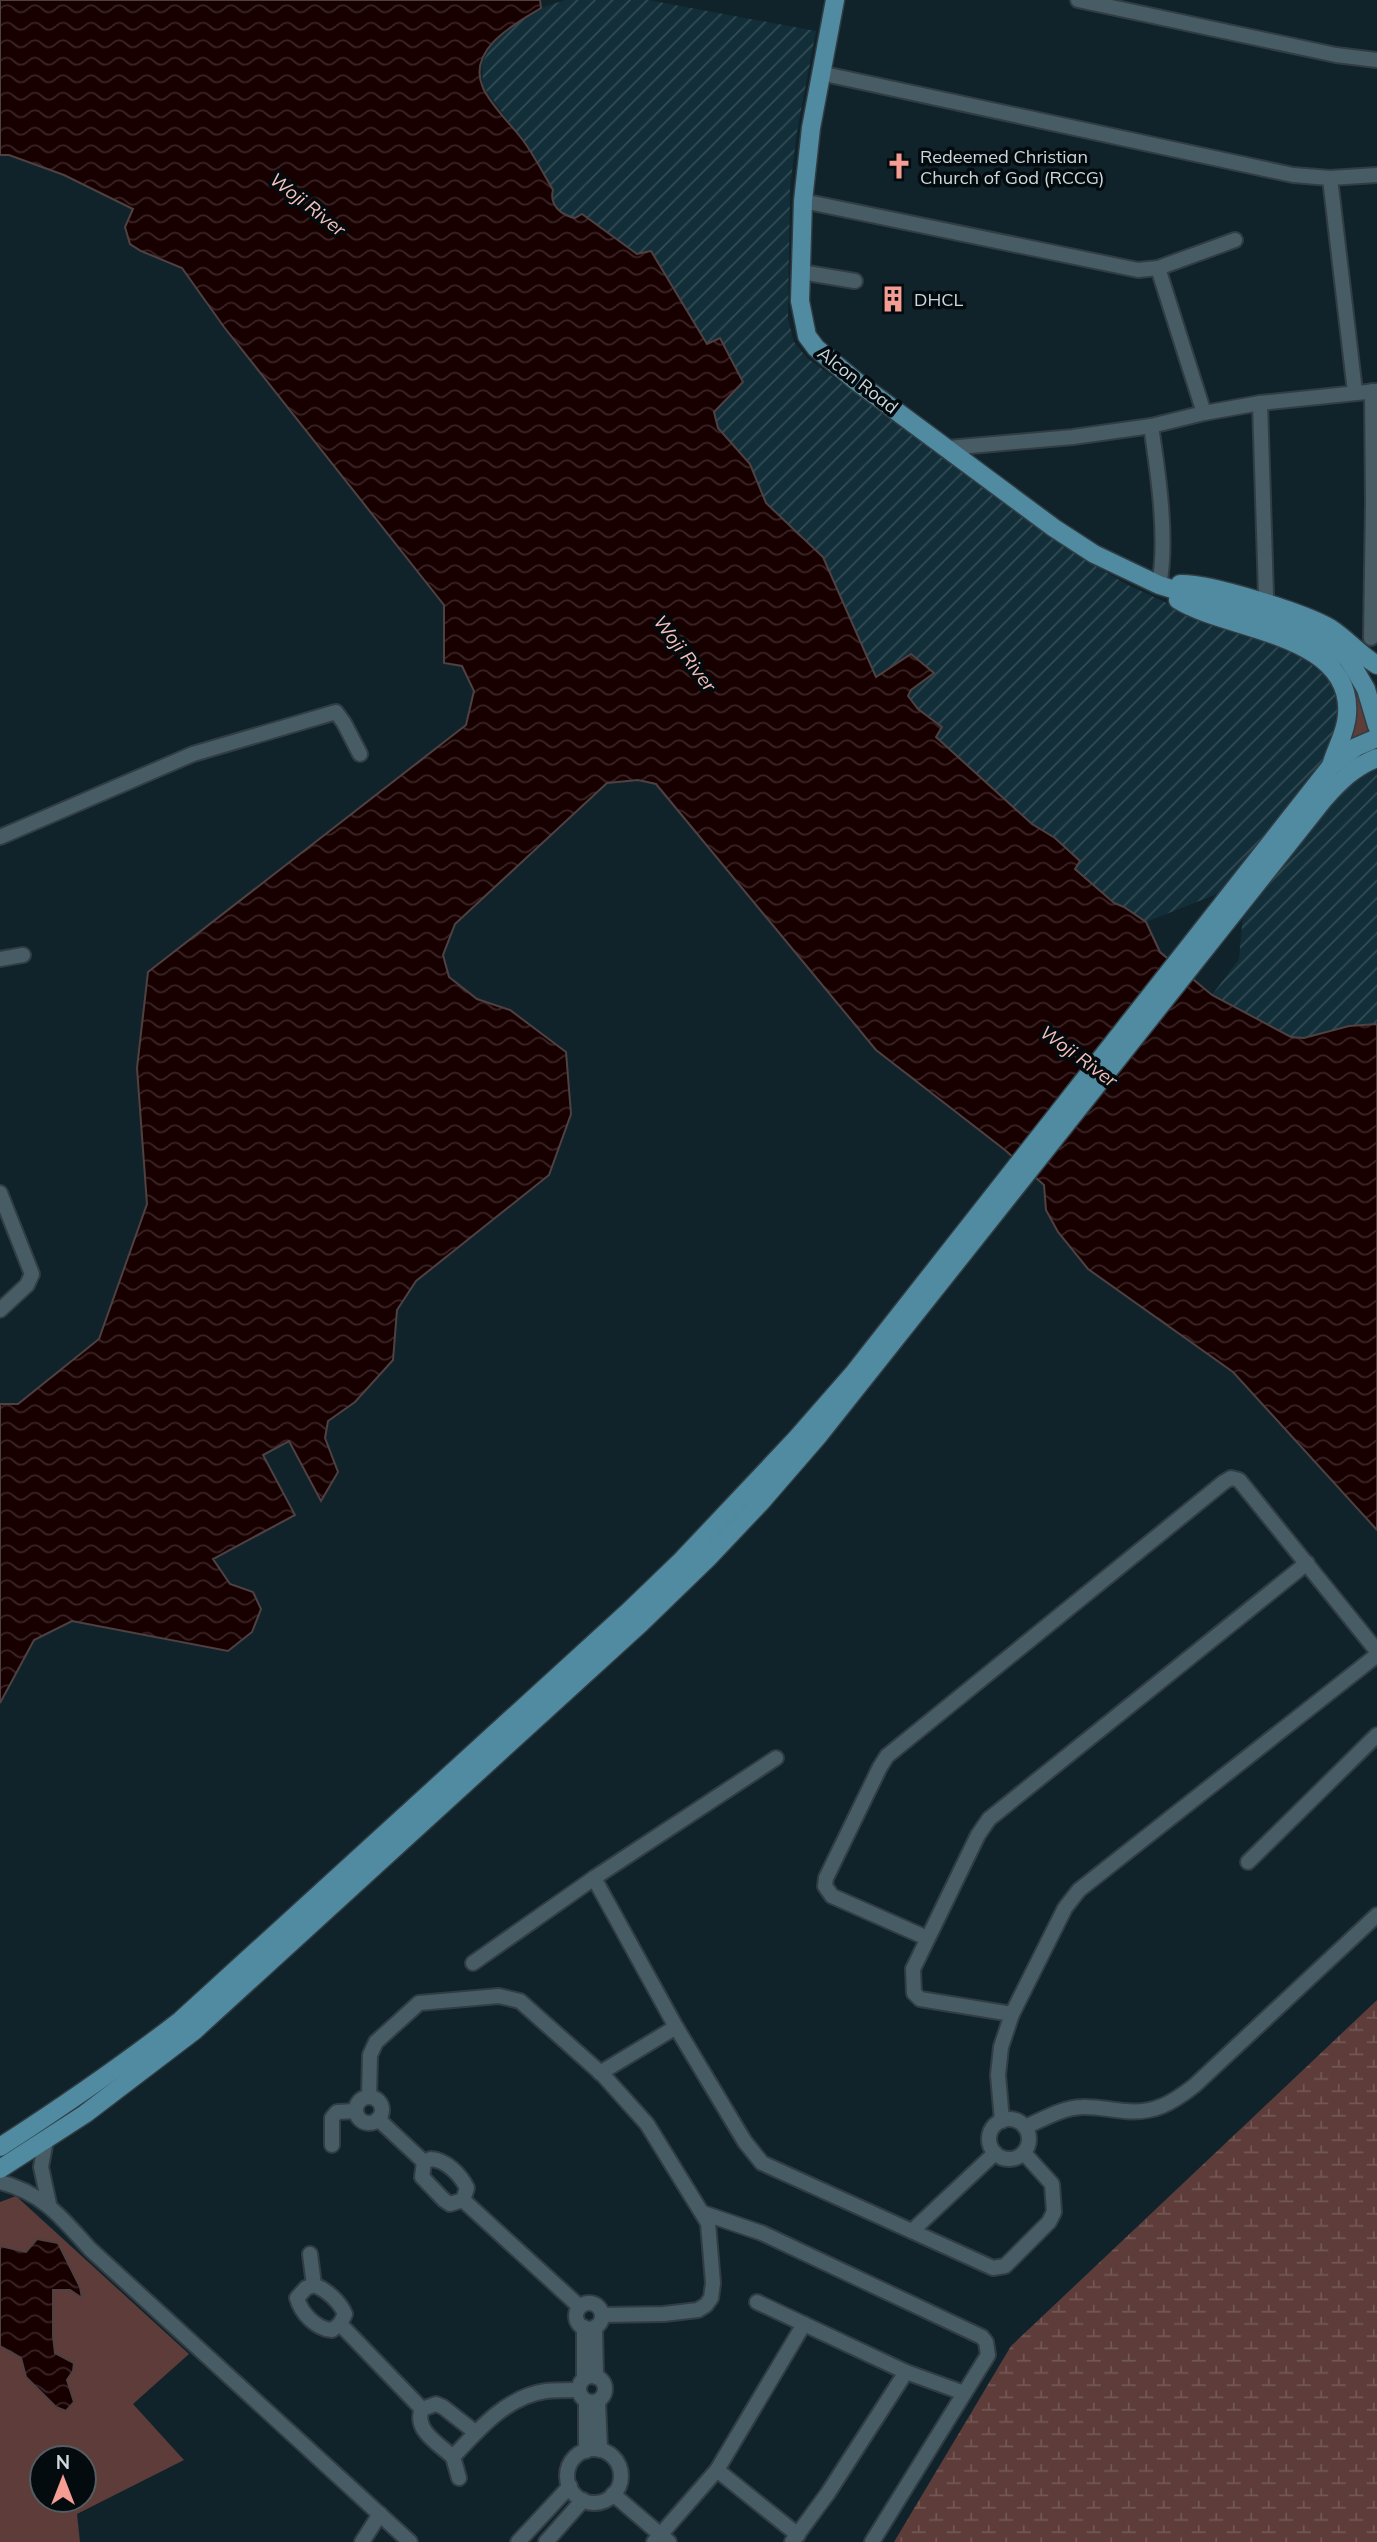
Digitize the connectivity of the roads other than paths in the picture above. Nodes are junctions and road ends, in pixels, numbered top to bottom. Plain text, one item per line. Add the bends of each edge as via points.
1 (835, 0) edge
2 (1077, 0) edge
3 (1377, 60) edge
4 (820, 73) junction
5 (1377, 175) edge
6 (1330, 178) junction
7 (803, 201) junction
8 (1235, 240) dead end
9 (1158, 268) junction
10 (801, 272) junction
11 (855, 281) dead end
12 (1375, 391) edge
13 (1355, 392) junction
14 (1261, 402) junction
15 (1204, 413) junction
16 (1152, 426) junction
17 (948, 448) junction
18 (1375, 504) edge
19 (1159, 585) junction
20 (1266, 596) dead end
21 (1374, 612) edge
22 (1371, 638) dead end
23 (1377, 664) edge
24 (1377, 726) edge
25 (1377, 738) edge
26 (360, 754) dead end
27 (1377, 758) edge
28 (1331, 766) junction
29 (0, 837) edge
30 (1235, 899) junction
31 (23, 955) dead end
32 (0, 959) edge
33 (1004, 1192) junction
34 (0, 1193) edge
35 (0, 1310) edge
36 (1307, 1563) junction
37 (1377, 1653) edge
38 (1377, 1735) edge
39 (776, 1758) dead end
40 (1248, 1862) dead end
41 (594, 1878) junction
42 (1377, 1915) edge
43 (927, 1938) junction
44 (473, 1963) dead end
45 (1012, 2014) junction
46 (676, 2027) junction
47 (600, 2073) junction
48 (369, 2097) junction
49 (356, 2111) junction
50 (378, 2119) junction
51 (1002, 2120) junction
52 (1026, 2127) junction
53 (46, 2140) junction
54 (332, 2145) dead end
55 (0, 2147) edge
56 (995, 2153) junction
57 (1024, 2153) junction
58 (424, 2162) junction
59 (0, 2168) edge
60 (0, 2182) edge
61 (463, 2200) junction
62 (49, 2204) junction
63 (703, 2213) junction
64 (912, 2231) junction
65 (310, 2254) dead end
66 (314, 2286) junction
67 (757, 2302) dead end
68 (580, 2307) junction
69 (594, 2323) junction
70 (340, 2324) junction
71 (804, 2324) junction
72 (906, 2372) junction
73 (589, 2390) junction
74 (964, 2393) junction
75 (422, 2409) junction
76 (475, 2432) junction
77 (593, 2451) junction
78 (453, 2457) junction
79 (717, 2470) junction
80 (459, 2478) dead end
81 (569, 2486) junction
82 (613, 2494) junction
83 (583, 2500) junction
84 (380, 2515) junction
85 (795, 2539) edge
86 (661, 2540) edge
87 (362, 2542) edge
88 (410, 2542) edge
89 (518, 2542) edge
90 (546, 2542) edge
91 (872, 2542) edge

1 - 4 main road, Alcon Road
2 - 3 street
4 - 6 street via 1293,174
4 - 7 main road, Alcon Road
5 - 6 street
6 - 13 street
7 - 9 street via 1125,268
7 - 10 main road, Alcon Road
8 - 9 street
9 - 15 street
10 - 11 street
10 - 17 main road, Alcon Road via 803,320 816,348
12 - 13 street
12 - 18 street
13 - 14 street
14 - 15 street
14 - 20 street
15 - 16 street
16 - 17 street
16 - 19 street via 1163,568
17 - 19 main road, Alcon Road via 1072,541
18 - 21 street
19 - 23 main road via 1206,586 1310,619
19 - 24 main road via 1325,640 1348,659 1366,689
19 - 28 main road via 1196,609 1296,643 1336,674 1344,689 1347,713
21 - 22 street
25 - 28 main road
26 - 29 street via 336,712 192,754
27 - 30 main road via 1343,778
28 - 30 main road
30 - 33 main road
31 - 32 street
33 - 53 main road via 819,1434 708,1558 194,2031
33 - 55 main road via 797,1438 627,1613 181,2020
34 - 35 street via 32,1274 27,1285
36 - 37 street
36 - 43 street via 989,1819
36 - 43 street via 1239,1480 1231,1478 887,1756 825,1886 832,1896
37 - 45 street via 1079,1890 1065,1908
38 - 40 street
39 - 41 street
41 - 44 street
41 - 46 street
42 - 52 street via 1171,2104 1127,2112 1081,2107
43 - 45 street via 913,1969 914,1993 920,1999
45 - 51 street via 998,2075
46 - 47 street
46 - 64 street via 762,2163
47 - 48 street via 520,2001 499,1996 419,2003 376,2042 369,2064
47 - 63 street via 647,2124
48 - 49 street via 359,2101
48 - 50 street via 381,2105
49 - 50 street via 364,2122
49 - 54 street via 337,2112 332,2118
50 - 58 street
51 - 52 street via 1014,2119
51 - 56 street via 989,2136
52 - 57 street via 1030,2140
53 - 59 main road
53 - 62 street via 41,2166
56 - 57 street via 1013,2159
56 - 64 street
57 - 64 street via 1052,2183 1054,2211 1049,2222 1005,2266 993,2268
58 - 61 street via 422,2177 443,2200 450,2204
58 - 61 street via 443,2161 467,2188
60 - 62 street
61 - 68 street
62 - 84 street via 90,2249
63 - 69 street via 708,2223 713,2283 706,2305 686,2313
63 - 74 street via 762,2233 982,2337 988,2355
65 - 66 street
66 - 70 street via 341,2306 345,2314
66 - 70 street via 297,2298 300,2309 323,2329
67 - 71 street
68 - 69 street via 577,2319
68 - 69 street via 592,2303 599,2307
69 - 73 street
70 - 75 street
71 - 72 street
71 - 79 street
72 - 74 street
72 - 85 street
73 - 76 street via 526,2396
73 - 77 street
74 - 91 street
75 - 76 street via 436,2404 443,2407
75 - 78 street via 421,2427
76 - 78 street
77 - 81 street via 573,2459 567,2475
77 - 82 street via 613,2457 621,2473
78 - 80 street
79 - 85 street
79 - 86 street
81 - 83 street
81 - 89 street
82 - 83 street via 595,2503
82 - 86 street
83 - 90 street
84 - 87 street
84 - 88 street

